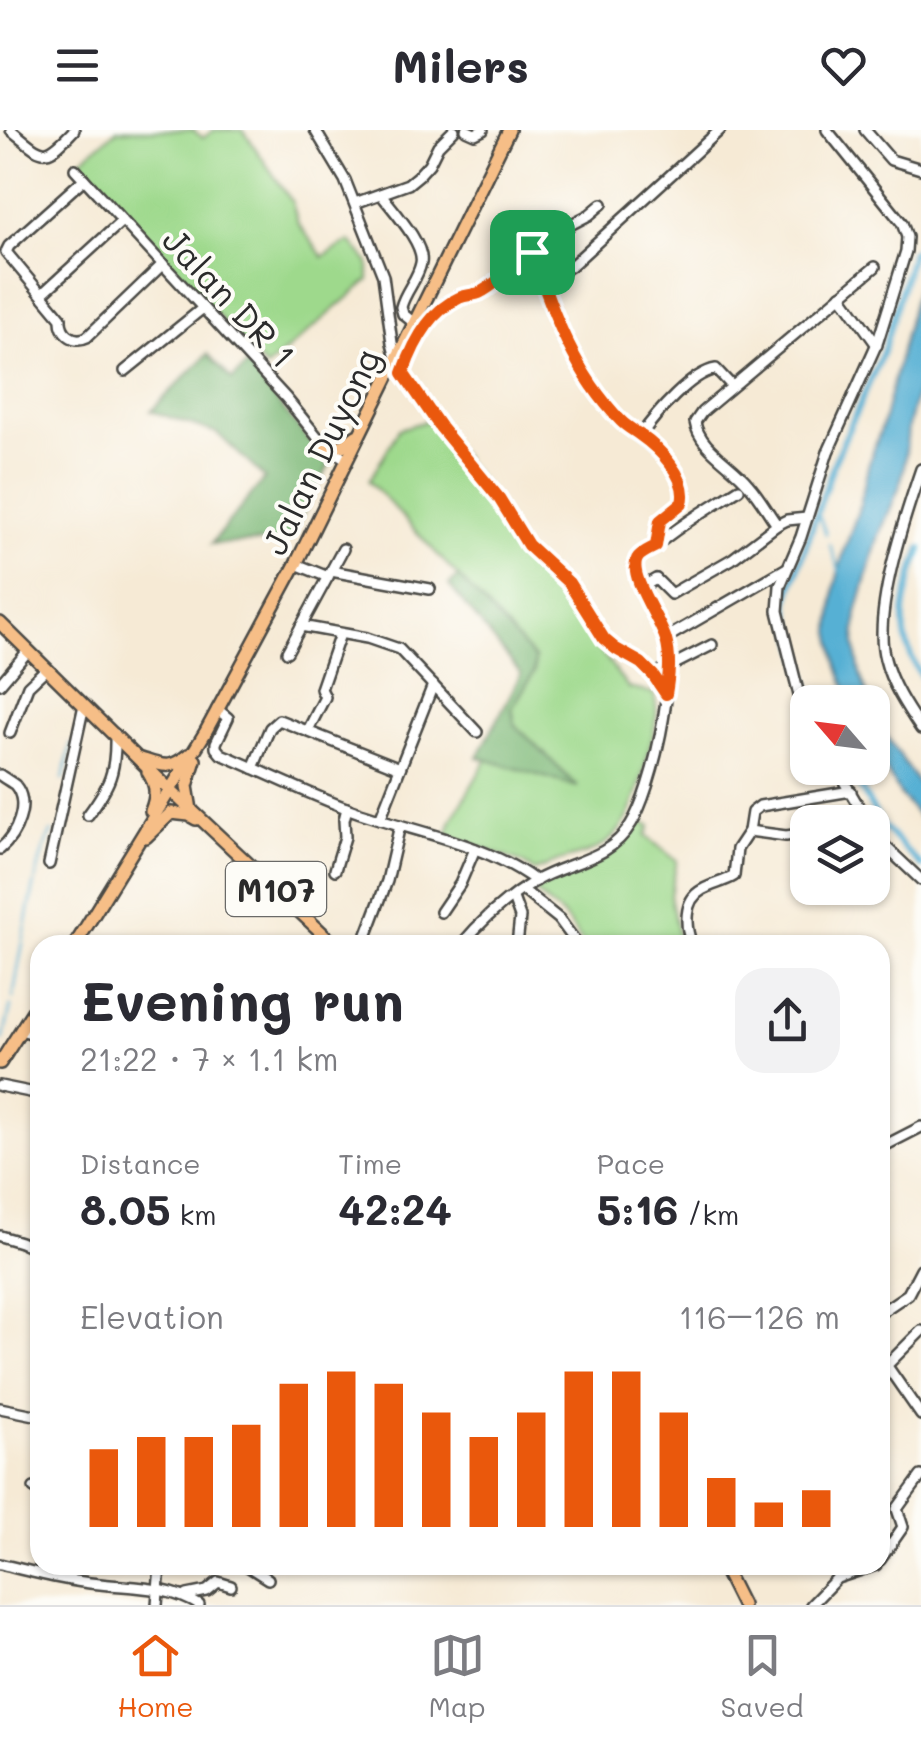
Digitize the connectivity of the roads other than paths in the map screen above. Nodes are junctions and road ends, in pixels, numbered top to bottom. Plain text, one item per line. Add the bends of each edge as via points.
1 (11, 130) edge
2 (74, 130) edge
3 (315, 130) edge
4 (454, 130) edge
5 (466, 130) edge
6 (482, 130) edge
7 (508, 130) edge
8 (720, 130) edge
9 (826, 130) edge
10 (865, 130) edge
11 (75, 169) dead end
12 (921, 170) edge
13 (84, 179) junction
14 (381, 194) junction
15 (355, 203) junction
16 (602, 204) dead end
17 (122, 221) junction
18 (532, 252) junction
19 (163, 264) junction
20 (875, 267) dead end
21 (542, 283) junction
22 (42, 294) junction
23 (841, 295) junction
24 (203, 308) junction
25 (414, 322) junction
26 (877, 345) junction
27 (396, 358) junction
28 (125, 370) dead end
29 (403, 373) junction
30 (732, 386) junction
31 (360, 429) junction
32 (640, 435) junction
33 (326, 446) junction
34 (346, 460) junction
35 (921, 469) edge
36 (335, 483) junction
37 (740, 490) dead end
38 (807, 518) junction
39 (776, 525) junction
40 (656, 546) junction
41 (343, 549) dead end
42 (296, 564) junction
43 (787, 568) junction
44 (329, 574) junction
45 (642, 587) junction
46 (430, 589) dead end
47 (0, 623) edge
48 (301, 626) junction
49 (340, 634) junction
50 (666, 638) junction
51 (712, 645) dead end
52 (28, 651) junction
53 (287, 652) dead end
54 (669, 666) junction
55 (46, 669) junction
56 (653, 675) junction
57 (0, 684) edge
58 (796, 685) edge
59 (433, 686) junction
60 (666, 694) junction
61 (84, 705) junction
62 (217, 709) junction
63 (921, 729) edge
64 (308, 730) junction
65 (477, 732) dead end
66 (10, 733) dead end
67 (205, 733) junction
68 (114, 734) junction
69 (195, 749) junction
70 (140, 758) junction
71 (253, 768) junction
72 (400, 768) junction
73 (0, 775) edge
74 (847, 785) edge
75 (170, 790) junction
76 (851, 791) junction
77 (857, 805) edge
78 (346, 808) junction
79 (191, 810) junction
80 (88, 815) dead end
81 (380, 819) junction
82 (400, 826) junction
83 (749, 831) junction
84 (216, 834) junction
85 (790, 835) edge
86 (0, 848) edge
87 (475, 849) junction
88 (890, 851) edge
89 (126, 859) junction
90 (49, 864) dead end
91 (335, 870) dead end
92 (921, 880) edge
93 (536, 881) junction
94 (524, 890) junction
95 (513, 898) junction
96 (441, 912) dead end
97 (81, 935) edge
98 (321, 935) edge
99 (367, 935) edge
100 (469, 935) edge
101 (519, 935) edge
102 (571, 935) edge
103 (689, 935) edge
104 (30, 1016) edge
105 (21, 1030) junction
106 (30, 1033) edge
107 (0, 1064) edge
108 (0, 1086) edge
109 (30, 1092) edge
110 (921, 1127) edge
111 (890, 1143) edge
112 (0, 1236) edge
113 (30, 1246) edge
114 (921, 1268) edge
115 (890, 1307) edge
116 (921, 1331) edge
117 (890, 1355) edge
118 (890, 1371) edge
119 (0, 1408) edge
120 (30, 1414) edge
121 (921, 1414) edge
122 (921, 1476) edge
123 (890, 1546) edge
124 (0, 1564) edge
125 (30, 1571) edge
126 (47, 1575) edge
127 (159, 1575) edge
128 (262, 1575) edge
129 (727, 1575) edge
130 (845, 1575) edge
131 (268, 1579) dead end
132 (231, 1586) dead end
133 (158, 1590) junction
134 (184, 1596) junction
135 (157, 1605) edge
136 (199, 1605) edge
137 (742, 1605) edge
138 (811, 1605) edge

1 - 2 street via 45,153
3 - 15 street
4 - 14 street via 419,176
5 - 6 street
7 - 25 main road, Jalan Duyong
8 - 21 street via 571,266
9 - 26 street via 906,230
10 - 12 street via 891,160
11 - 13 street, Jalan DR 1
13 - 17 street, Jalan DR 1
13 - 22 street via 10,246 7,255
14 - 15 street
14 - 25 street via 422,256 401,307
15 - 27 street via 383,276
16 - 18 street
17 - 19 street, Jalan DR 1
17 - 22 street
18 - 21 street
18 - 29 street via 486,290 445,306 413,345
19 - 22 street via 80,340 65,332
19 - 24 street, Jalan DR 1
20 - 23 street
21 - 32 street via 584,376
23 - 26 street
23 - 30 street
24 - 28 street
24 - 33 street, Jalan DR 1
25 - 27 main road, Jalan Duyong
26 - 38 street via 828,452
27 - 29 street
27 - 31 main road, Jalan Duyong
29 - 56 street via 528,545 569,583 604,639
30 - 32 street via 711,368
30 - 39 street via 694,426
31 - 33 main road via 343,446
31 - 34 main road, Jalan Duyong
32 - 40 street via 666,459 683,492 682,503 660,521
33 - 34 street, Jalan DR 1
33 - 36 main road via 336,463
34 - 36 main road, Jalan Duyong
35 - 63 street via 881,624 885,662
36 - 42 main road, Jalan Duyong
37 - 40 street
38 - 39 street
38 - 43 street
39 - 45 street via 671,594 656,579
40 - 45 street via 636,562
41 - 44 street
42 - 44 street
42 - 62 main road, Jalan Duyong
43 - 50 street
43 - 58 street via 778,611
44 - 46 street
44 - 48 street
45 - 50 street
47 - 52 main road, M107
48 - 49 street
48 - 53 street
49 - 59 street via 400,650
49 - 64 street via 321,689 325,697
50 - 54 street
51 - 54 street
52 - 55 main road, M107
52 - 57 street
54 - 56 street
54 - 60 street
55 - 61 main road, M107
55 - 66 street via 28,686
56 - 60 street
59 - 65 street
59 - 72 street
60 - 93 street via 648,780 625,834 604,853
61 - 68 main road, M107
61 - 90 street
62 - 67 main road, Jalan Duyong
62 - 71 street via 228,718 218,751
64 - 71 street via 274,723
64 - 72 street
67 - 69 main road, Jalan Duyong
67 - 79 main road via 186,786
68 - 70 main road, M107
68 - 80 street via 113,775
69 - 70 main road via 168,766
69 - 75 main road, Jalan Duyong
70 - 75 main road, M107
70 - 89 main road via 156,797
71 - 78 street
72 - 81 street
73 - 86 street via 14,784 21,810
74 - 76 street
75 - 79 main road, M107
75 - 89 main road, Jalan Duyong
76 - 77 street
76 - 83 street via 760,806 750,816
78 - 81 street
78 - 91 street via 346,837
79 - 84 main road, M107
81 - 82 street
82 - 87 street
82 - 99 street
83 - 85 street
83 - 103 street via 737,850 734,876 692,898
84 - 89 main road via 189,815 171,813
84 - 98 main road, M107
87 - 93 street
87 - 96 street
88 - 92 street
89 - 97 main road
93 - 94 street
94 - 95 street
94 - 102 street
95 - 100 street
95 - 101 street
104 - 105 main road
105 - 106 street
105 - 107 main road
108 - 109 street
110 - 111 street
112 - 113 street
114 - 115 street via 908,1294
116 - 117 street
118 - 121 street
119 - 120 street
122 - 123 street via 897,1509 903,1528
124 - 125 street
126 - 133 street
127 - 133 street
128 - 131 street
129 - 137 main road
130 - 138 street
132 - 134 street via 218,1582
133 - 134 street
133 - 135 street
134 - 136 street

